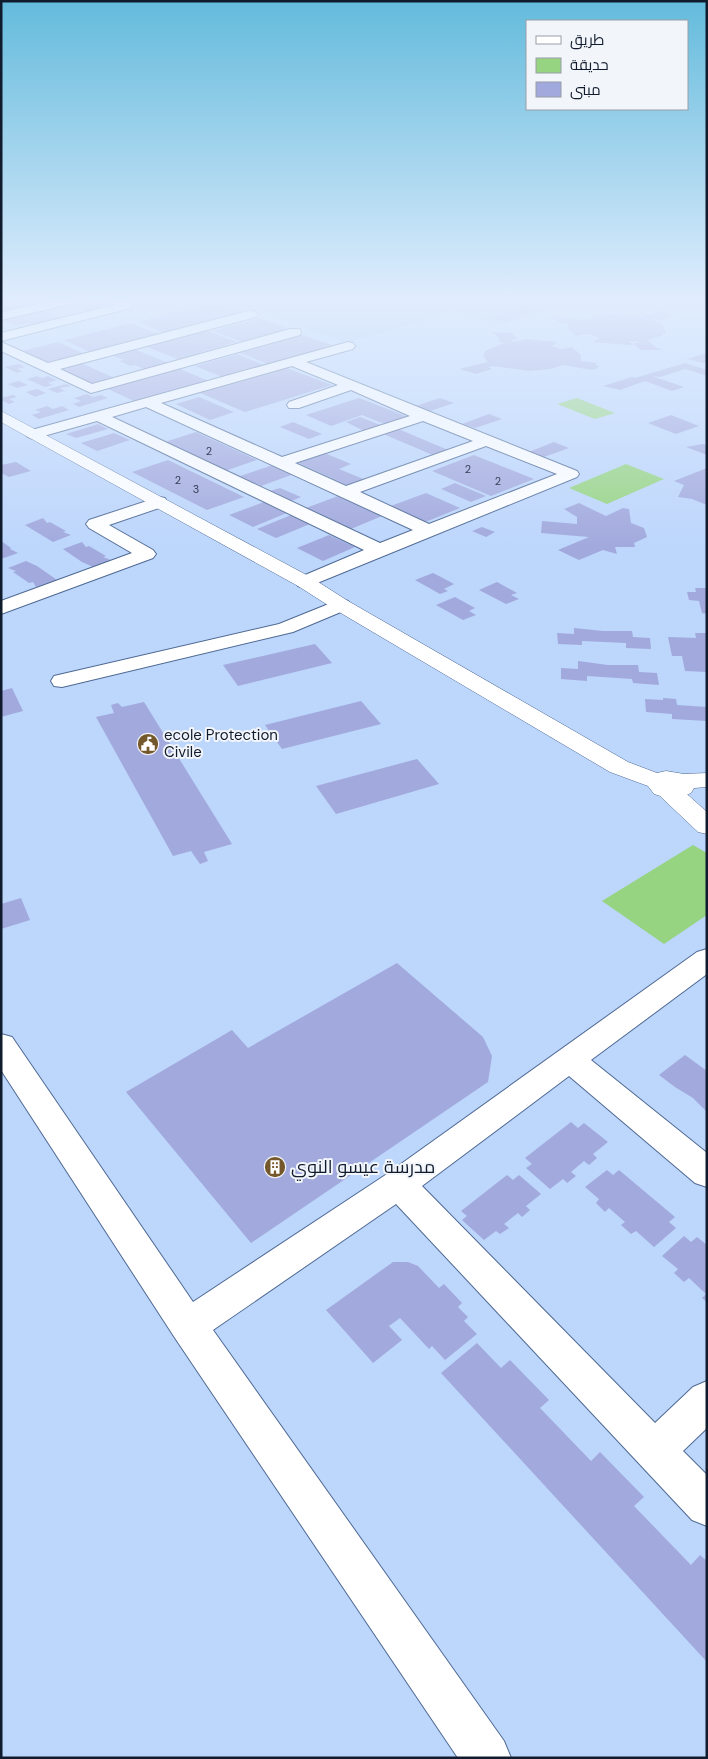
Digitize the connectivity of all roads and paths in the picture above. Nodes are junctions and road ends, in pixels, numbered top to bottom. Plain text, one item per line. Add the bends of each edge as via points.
1 (80, 383) edge
2 (110, 383) edge
3 (218, 383) edge
4 (343, 383) edge
5 (350, 386) junction
6 (149, 403) junction
7 (294, 405) dead end
8 (1, 416) edge
9 (99, 416) junction
10 (424, 416) junction
11 (33, 434) junction
12 (486, 441) junction
13 (281, 462) junction
14 (346, 492) junction
15 (159, 502) junction
16 (428, 530) junction
17 (379, 550) junction
18 (305, 582) junction
19 (340, 605) junction
20 (1, 608) edge
21 (62, 681) dead end
22 (707, 780) edge
23 (673, 786) junction
24 (707, 807) edge
25 (707, 826) edge
26 (705, 963) edge
27 (1, 1045) edge
28 (572, 1060) junction
29 (707, 1172) edge
30 (399, 1184) junction
31 (188, 1326) junction
32 (707, 1400) edge
33 (656, 1450) junction
34 (707, 1505) edge
35 (487, 1758) edge

1 - 2 street via 91,388
3 - 6 street
4 - 5 street
5 - 7 street
5 - 10 street
6 - 9 street
6 - 13 street
8 - 11 main road
9 - 11 street
9 - 17 street
10 - 12 street
10 - 13 street
11 - 15 main road
12 - 14 street
12 - 16 street via 571,474
13 - 14 street
14 - 16 street
15 - 18 main road
15 - 20 street via 95,524 147,554
16 - 17 street
17 - 18 street
18 - 19 main road
19 - 21 street via 286,628
19 - 23 main road via 611,763
22 - 23 main road
23 - 24 main road
23 - 25 main road
26 - 28 street
27 - 31 street
28 - 29 street
28 - 30 street
30 - 31 street
30 - 33 street
31 - 35 street
32 - 33 street
33 - 34 street

